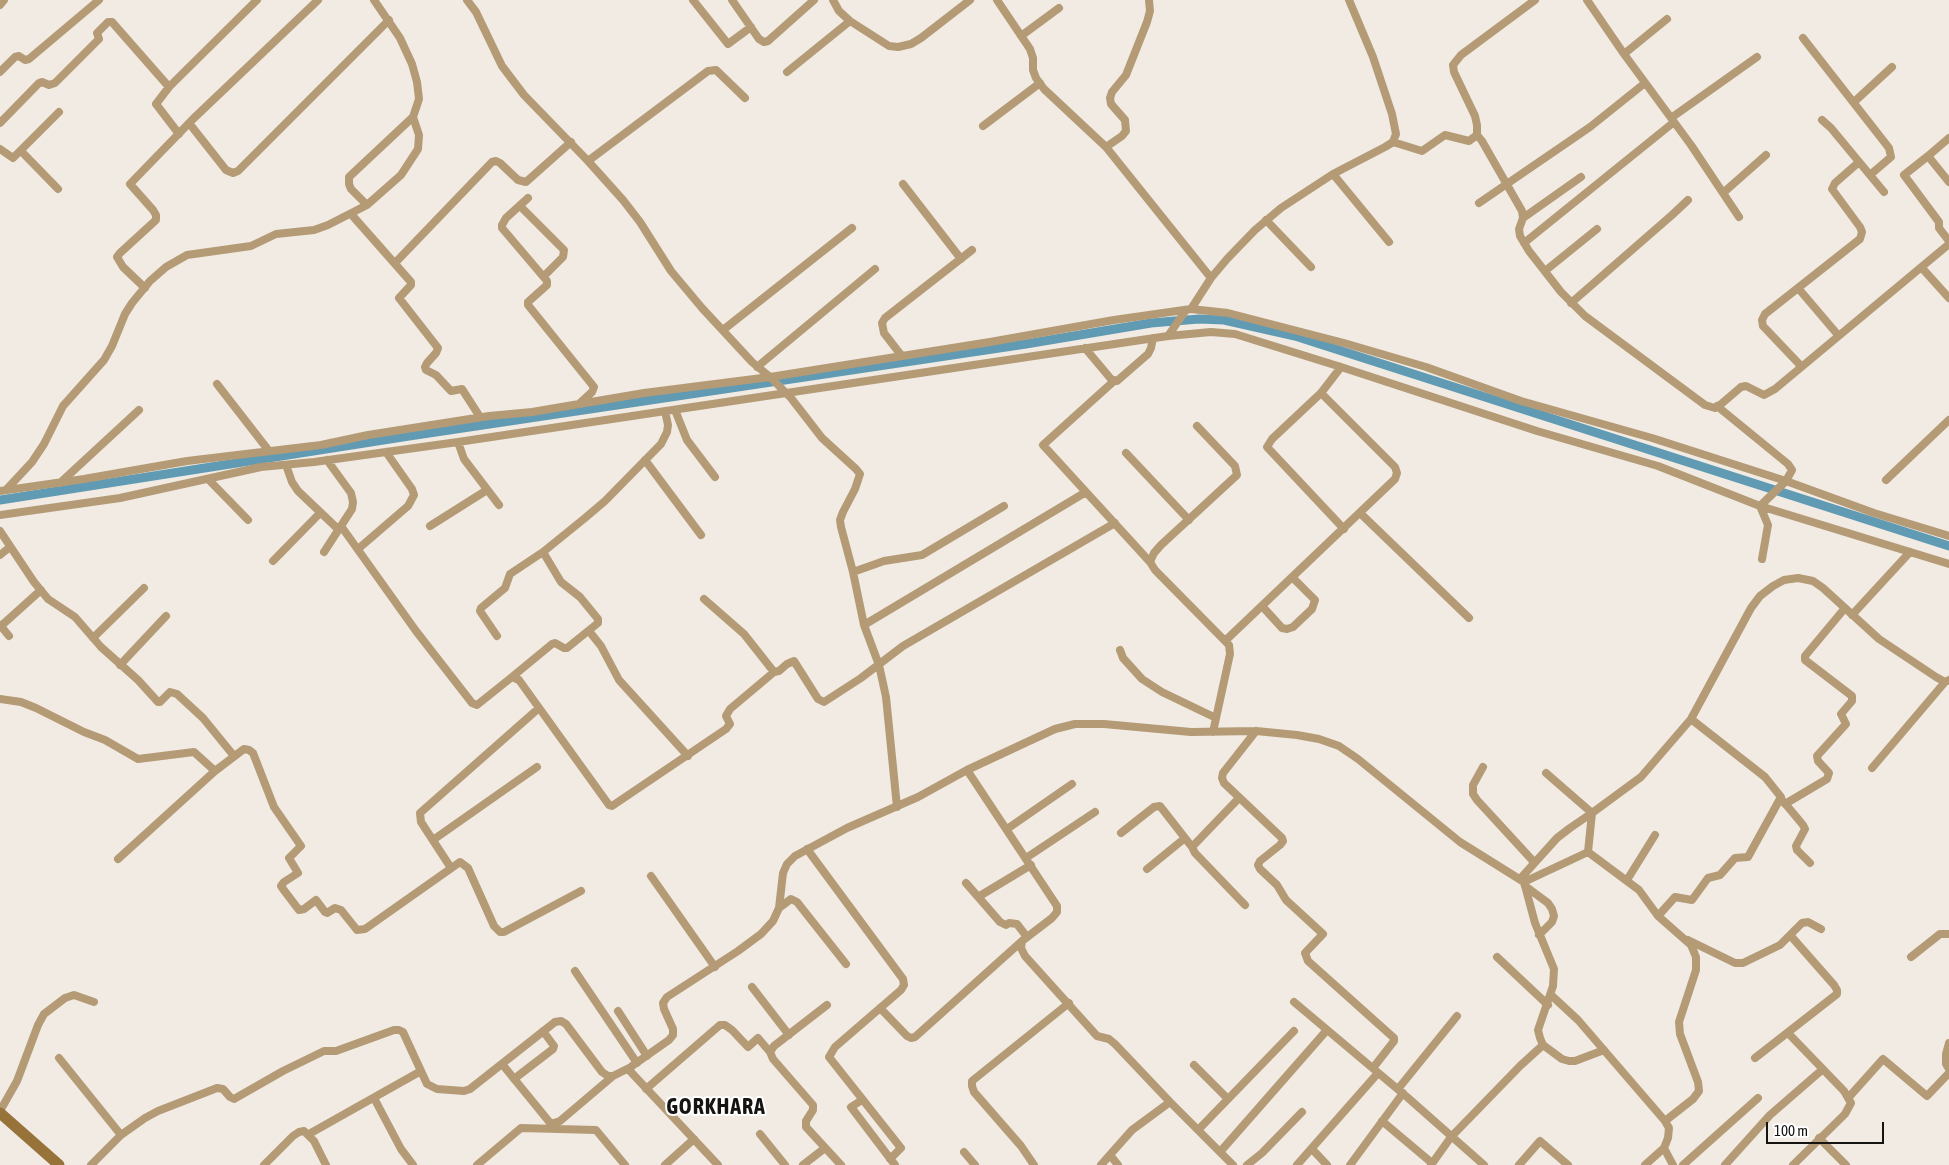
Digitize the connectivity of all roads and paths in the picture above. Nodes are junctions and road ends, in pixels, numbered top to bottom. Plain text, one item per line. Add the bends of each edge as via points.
1 (4, 0) edge
2 (98, 0) edge
3 (257, 0) edge
4 (318, 0) edge
5 (374, 0) edge
6 (467, 0) edge
7 (693, 0) edge
8 (732, 0) edge
9 (814, 0) edge
10 (833, 0) edge
11 (970, 0) edge
12 (997, 0) edge
13 (1149, 0) edge
14 (1349, 0) edge
15 (1534, 0) edge
16 (1587, 0) edge
17 (0, 5) edge
18 (1059, 8) dead end
19 (1667, 19) dead end
20 (389, 20) junction
21 (850, 21) junction
22 (751, 27) junction
23 (1021, 36) junction
24 (1803, 38) dead end
25 (1624, 54) junction
26 (1757, 57) dead end
27 (1892, 67) dead end
28 (0, 72) edge
29 (788, 72) dead end
30 (1645, 83) junction
31 (1040, 84) junction
32 (169, 87) junction
33 (745, 98) dead end
34 (1854, 102) junction
35 (59, 112) dead end
36 (413, 117) junction
37 (1672, 120) junction
38 (1822, 120) dead end
39 (0, 123) edge
40 (189, 123) junction
41 (984, 126) dead end
42 (179, 134) junction
43 (1477, 135) junction
44 (1949, 138) edge
45 (571, 142) junction
46 (1393, 142) junction
47 (1106, 147) junction
48 (0, 149) edge
49 (21, 151) junction
50 (1766, 155) dead end
51 (1928, 156) junction
52 (588, 161) junction
53 (1859, 162) junction
54 (1333, 174) junction
55 (1870, 175) junction
56 (1581, 176) dead end
57 (1949, 182) edge
58 (903, 184) dead end
59 (1508, 185) junction
60 (58, 189) dead end
61 (1884, 192) dead end
62 (1723, 193) junction
63 (528, 198) dead end
64 (1688, 200) dead end
65 (1479, 203) dead end
66 (367, 205) junction
67 (520, 206) junction
68 (351, 214) junction
69 (1739, 216) dead end
70 (1523, 218) junction
71 (1266, 220) junction
72 (852, 228) dead end
73 (1597, 229) dead end
74 (1388, 242) dead end
75 (1949, 242) edge
76 (1524, 243) junction
77 (972, 250) dead end
78 (961, 259) junction
79 (395, 263) junction
80 (1311, 267) dead end
81 (1922, 268) junction
82 (875, 269) dead end
83 (1545, 271) junction
84 (544, 276) junction
85 (1211, 278) junction
86 (145, 288) junction
87 (1798, 288) junction
88 (1949, 298) edge
89 (1570, 303) junction
90 (1187, 311) junction
91 (723, 330) junction
92 (1169, 334) junction
93 (1838, 335) junction
94 (1153, 338) junction
95 (1085, 348) junction
96 (901, 355) junction
97 (1801, 366) junction
98 (757, 367) junction
99 (1341, 367) junction
100 (770, 377) junction
101 (1114, 381) junction
102 (217, 384) dead end
103 (785, 393) junction
104 (1321, 393) junction
105 (579, 404) junction
106 (1717, 406) junction
107 (139, 410) dead end
108 (675, 410) junction
109 (665, 411) junction
110 (480, 417) junction
111 (1949, 420) edge
112 (1197, 426) dead end
113 (458, 442) junction
114 (269, 451) junction
115 (386, 452) junction
116 (1126, 453) dead end
117 (327, 460) junction
118 (646, 460) junction
119 (286, 465) junction
120 (715, 477) dead end
121 (208, 479) junction
122 (1886, 480) dead end
123 (60, 482) junction
124 (1783, 484) junction
125 (3, 490) edge
126 (487, 490) junction
127 (1086, 492) junction
128 (1762, 504) junction
129 (499, 505) dead end
130 (1004, 506) dead end
131 (320, 513) junction
132 (1360, 513) junction
133 (0, 515) edge
134 (248, 520) dead end
135 (1189, 520) junction
136 (1115, 524) junction
137 (430, 526) dead end
138 (340, 528) junction
139 (1344, 528) junction
140 (0, 531) edge
141 (701, 535) dead end
142 (1949, 536) edge
143 (10, 547) junction
144 (358, 549) junction
145 (324, 552) dead end
146 (544, 552) junction
147 (1910, 552) junction
148 (0, 555) edge
149 (1762, 558) dead end
150 (273, 561) dead end
151 (1150, 562) junction
152 (1949, 564) edge
153 (853, 572) junction
154 (1292, 577) junction
155 (144, 588) dead end
156 (41, 590) junction
157 (704, 599) dead end
158 (1262, 606) junction
159 (1845, 608) junction
160 (1852, 614) junction
161 (166, 616) dead end
162 (1469, 618) dead end
163 (0, 625) edge
164 (864, 626) junction
165 (589, 631) junction
166 (9, 636) dead end
167 (497, 636) dead end
168 (93, 638) junction
169 (1226, 640) junction
170 (1120, 650) dead end
171 (879, 664) junction
172 (120, 665) junction
173 (774, 672) junction
174 (512, 677) junction
175 (1947, 681) edge
176 (0, 699) edge
177 (539, 708) junction
178 (1216, 718) junction
179 (1692, 718) junction
180 (1256, 731) junction
181 (1213, 732) junction
182 (234, 756) junction
183 (688, 756) junction
184 (536, 767) dead end
185 (1483, 767) dead end
186 (1872, 768) dead end
187 (967, 770) junction
188 (215, 771) junction
189 (1546, 773) dead end
190 (1072, 784) dead end
191 (1239, 798) junction
192 (1783, 800) junction
193 (897, 806) junction
194 (1095, 812) dead end
195 (1592, 813) junction
196 (1007, 829) junction
197 (1121, 833) dead end
198 (1655, 835) dead end
199 (1185, 838) junction
200 (433, 840) junction
201 (1192, 847) junction
202 (807, 849) junction
203 (1588, 852) junction
204 (118, 858) dead end
205 (1028, 862) junction
206 (1534, 862) junction
207 (1810, 863) dead end
208 (451, 868) junction
209 (1147, 868) dead end
210 (652, 876) dead end
211 (1627, 880) junction
212 (1523, 882) junction
213 (966, 883) dead end
214 (582, 891) dead end
215 (978, 897) junction
216 (1245, 905) dead end
217 (780, 908) junction
218 (1658, 916) junction
219 (1821, 929) dead end
220 (1949, 934) edge
221 (1539, 935) junction
222 (1790, 935) junction
223 (1681, 937) junction
224 (1025, 939) junction
225 (1497, 957) dead end
226 (1911, 957) dead end
227 (846, 964) dead end
228 (715, 966) junction
229 (575, 971) dead end
230 (752, 987) dead end
231 (1551, 995) junction
232 (94, 1002) dead end
233 (1294, 1002) dead end
234 (1069, 1003) junction
235 (827, 1005) dead end
236 (1548, 1005) junction
237 (880, 1008) junction
238 (618, 1011) dead end
239 (1457, 1016) dead end
240 (1327, 1030) junction
241 (544, 1031) junction
242 (1294, 1031) dead end
243 (1788, 1033) junction
244 (789, 1034) junction
245 (1949, 1043) edge
246 (1543, 1045) junction
247 (1604, 1050) junction
248 (770, 1052) junction
249 (647, 1056) junction
250 (59, 1058) dead end
251 (1755, 1058) dead end
252 (637, 1063) junction
253 (502, 1064) junction
254 (1194, 1065) dead end
255 (629, 1068) junction
256 (1823, 1069) junction
257 (1949, 1069) edge
258 (421, 1071) junction
259 (1375, 1071) junction
260 (1949, 1073) edge
261 (613, 1076) junction
262 (514, 1079) junction
263 (646, 1089) junction
264 (1401, 1091) junction
265 (1849, 1097) junction
266 (374, 1098) junction
267 (1758, 1098) dead end
268 (862, 1100) junction
269 (1228, 1100) junction
270 (1170, 1102) junction
271 (0, 1112) edge
272 (1302, 1112) dead end
273 (1665, 1120) junction
274 (1382, 1121) junction
275 (1198, 1130) junction
276 (121, 1134) junction
277 (309, 1134) junction
278 (760, 1134) dead end
279 (1452, 1137) junction
280 (1819, 1138) junction
281 (694, 1139) junction
282 (825, 1148) junction
283 (1664, 1148) junction
284 (1312, 1149) junction
285 (964, 1152) dead end
286 (1220, 1152) junction
287 (1110, 1155) junction
288 (892, 1162) edge
289 (1431, 1164) edge
290 (59, 1165) edge
291 (91, 1165) edge
292 (264, 1165) edge
293 (326, 1165) edge
294 (413, 1165) edge
295 (477, 1165) edge
296 (625, 1165) edge
297 (665, 1165) edge
298 (718, 1165) edge
299 (785, 1165) edge
300 (803, 1165) edge
301 (842, 1165) edge
302 (974, 1165) edge
303 (1034, 1165) edge
304 (1101, 1165) edge
305 (1118, 1165) edge
306 (1232, 1165) edge
307 (1247, 1165) edge
308 (1297, 1165) edge
309 (1327, 1165) edge
310 (1350, 1165) edge
311 (1484, 1165) edge
312 (1519, 1165) edge
313 (1568, 1165) edge
314 (1645, 1165) edge
315 (1673, 1165) edge
316 (1683, 1165) edge
317 (1725, 1165) edge
318 (1793, 1165) edge
319 (1846, 1165) edge

1 - 17 street
2 - 28 street via 29,59 15,57
3 - 32 street
4 - 40 street
5 - 20 street
6 - 45 street via 507,73
7 - 22 street via 728,44
8 - 22 street
9 - 22 street via 768,41 762,42
10 - 21 street
11 - 21 street via 921,38 898,47 889,46
12 - 23 street
13 - 47 street via 1147,22 1126,75 1110,98 1111,104 1125,120 1126,131
14 - 46 street via 1392,114 1396,134
15 - 43 street via 1461,55 1453,65 1475,116
16 - 25 street
18 - 23 street
19 - 25 street
20 - 36 street via 412,64 417,82 419,99
20 - 40 street via 238,171 226,170
21 - 29 street
23 - 31 street via 1033,58 1033,70
24 - 34 street
25 - 30 street
26 - 37 street
27 - 34 street
30 - 37 street
30 - 59 street
31 - 41 street
31 - 47 street
32 - 39 street via 112,22 108,22 98,34 99,38 55,83 39,83
32 - 42 street via 156,104
33 - 52 street via 716,70 708,71
34 - 55 street via 1889,148 1891,157
35 - 49 street
36 - 66 street via 419,135 418,149 401,175
36 - 66 street via 349,177 351,188
37 - 62 street
37 - 76 street
38 - 53 street
40 - 42 street
42 - 86 street via 130,184 153,210 156,220 117,257
43 - 46 street via 1468,140 1444,135 1422,151
43 - 59 street
44 - 51 street
45 - 52 street
45 - 79 street via 526,182 518,180 500,163 492,162
46 - 54 street
47 - 85 street
48 - 49 street via 13,158
49 - 60 street
50 - 62 street
51 - 57 street
51 - 75 street via 1904,175 1939,222 1939,228
52 - 91 street via 640,222 671,271
53 - 55 street
53 - 87 street via 1832,189 1860,227 1860,239
54 - 71 street
54 - 74 street
55 - 61 street
56 - 70 street
58 - 78 street
59 - 65 street
59 - 70 street
62 - 69 street
63 - 67 street
64 - 89 street
66 - 68 street
67 - 84 street via 506,218 502,228
67 - 84 street via 564,250 563,257
68 - 79 street
68 - 86 street via 314,230 276,234 250,246 187,255 166,267
70 - 76 street via 1519,229
71 - 80 street
71 - 85 street
72 - 91 street
73 - 83 street
75 - 81 street
76 - 83 street
77 - 78 street
78 - 96 street via 885,318 882,323 884,333
79 - 110 street via 411,282 399,298 438,348 426,370 436,375 451,391 462,389
81 - 88 street
81 - 93 street
82 - 98 street
83 - 89 street
84 - 105 street via 547,285 528,305 592,382 594,390
85 - 90 street
86 - 125 street via 125,314 104,360 63,406 32,462
87 - 93 street
87 - 97 street via 1762,320
89 - 106 street via 1705,405 1710,408
90 - 92 street
90 - 96 street
90 - 124 street via 1228,313 1426,367 1521,401 1652,438
91 - 98 street
92 - 94 street
92 - 99 street via 1235,334
93 - 97 street
94 - 95 street
94 - 101 street via 1152,348 1142,360 1120,380
95 - 101 street
95 - 103 street
96 - 100 street
97 - 106 street via 1764,395 1746,386 1741,387
98 - 100 street
99 - 104 street
99 - 128 street via 1537,431 1658,466
100 - 103 street
100 - 105 street
101 - 127 street via 1043,445
102 - 114 street
103 - 108 street
103 - 153 street via 822,438 860,474 840,520
104 - 132 street via 1397,473 1390,485
104 - 139 street via 1267,447
105 - 110 street
106 - 124 street via 1788,464 1792,470
107 - 123 street
108 - 109 street
108 - 120 street via 687,440
109 - 113 street
109 - 118 street via 667,432
110 - 114 street
111 - 122 street
112 - 135 street via 1235,466 1237,475
113 - 115 street
113 - 126 street via 464,459
114 - 123 street
115 - 117 street
115 - 144 street via 414,495 408,506
116 - 135 street
117 - 119 street
117 - 138 street via 351,493 353,502
118 - 141 street
118 - 146 street via 605,501
119 - 121 street
119 - 131 street via 298,491
121 - 133 street via 120,498
121 - 134 street
123 - 125 street
124 - 128 street
124 - 142 street
126 - 129 street
126 - 137 street
127 - 136 street
127 - 164 street
128 - 147 street
128 - 149 street via 1768,525
130 - 153 street via 922,555 884,560
131 - 138 street
131 - 150 street
132 - 139 street
132 - 162 street
135 - 151 street via 1161,545
136 - 151 street
136 - 171 street via 932,628
138 - 144 street
138 - 145 street
139 - 154 street
140 - 143 street
143 - 148 street
143 - 156 street
144 - 174 street via 472,703 477,705
146 - 165 street via 561,582 580,597 598,619
146 - 167 street via 510,574 505,588 481,608
147 - 152 street
147 - 160 street
151 - 169 street
153 - 164 street
154 - 158 street
154 - 158 street via 1315,600 1312,609 1290,629 1282,628
155 - 168 street
156 - 163 street
156 - 168 street via 48,599 75,617
157 - 173 street via 744,634
158 - 169 street
159 - 160 street
159 - 179 street via 1813,581 1798,578 1772,586 1751,608
159 - 192 street via 1805,660 1852,696 1852,701 1841,714 1846,724 1817,756 1829,773 1827,779
160 - 175 street via 1879,639
161 - 172 street
163 - 166 street
164 - 171 street
165 - 174 street via 567,648 552,644
165 - 183 street via 619,680
168 - 172 street
169 - 178 street via 1230,654
170 - 178 street via 1142,679
171 - 173 street via 824,702 818,699 794,661
171 - 193 street via 886,697
172 - 182 street via 158,702 170,692 177,694 203,718
173 - 183 street via 730,708 726,716 730,724 726,729
174 - 177 street via 519,680
175 - 186 street
176 - 188 street via 36,708 138,759 190,752 197,754
177 - 183 street via 612,806
177 - 200 street via 420,813 421,822
178 - 181 street
179 - 192 street via 1764,777
179 - 195 street via 1642,777
180 - 181 street
180 - 191 street via 1223,773 1224,783
180 - 212 street via 1319,739 1338,746 1460,842
181 - 187 street via 1075,724 1055,729
182 - 188 street
182 - 208 street via 244,750 253,753 274,807 300,843 300,848 289,858 298,873 281,886 299,910 316,900 325,912 335,908 341,910 360,931
184 - 200 street
185 - 206 street via 1473,785 1473,794
187 - 193 street
187 - 196 street
188 - 204 street
189 - 195 street
190 - 196 street
191 - 201 street
191 - 259 street via 1282,838 1283,841 1258,865 1286,900 1322,934 1305,953 1308,961 1394,1038
192 - 207 street via 1805,829 1796,850
192 - 218 street via 1748,857 1735,858 1720,875 1708,878 1692,900 1675,897
193 - 202 street
194 - 205 street
195 - 203 street
195 - 206 street via 1570,828
196 - 205 street
197 - 199 street via 1157,806 1163,809
198 - 211 street
199 - 201 street
199 - 209 street
200 - 208 street
201 - 216 street
202 - 217 street via 787,864 783,873
202 - 237 street via 903,979 901,990
203 - 211 street
203 - 212 street
205 - 215 street
205 - 224 street via 1053,897 1057,912
206 - 212 street
208 - 214 street via 460,862 468,868 494,926 500,932
210 - 228 street
211 - 218 street via 1639,890
212 - 221 street
212 - 221 street via 1552,909 1552,922
213 - 215 street
215 - 224 street via 1000,922 1006,926 1017,924
217 - 227 street via 791,899 798,902
217 - 228 street via 761,934
218 - 223 street
219 - 222 street via 1808,922 1802,923
220 - 226 street via 1940,934
221 - 231 street via 1554,969
222 - 223 street via 1780,945 1743,963 1736,963
222 - 243 street via 1837,994
223 - 273 street via 1691,946 1696,957 1696,970 1679,1022 1699,1091
224 - 234 street via 1021,948 1025,956
224 - 237 street via 915,1037 907,1036
225 - 236 street
228 - 249 street via 667,997 664,1009 673,1034
229 - 252 street
230 - 244 street
231 - 236 street
231 - 247 street
232 - 271 street via 74,995 44,1014 17,1081
233 - 240 street
234 - 270 street via 1097,1036 1115,1044
234 - 303 street via 972,1081 974,1092
235 - 244 street
236 - 246 street via 1538,1030
237 - 268 street via 828,1057
238 - 249 street
239 - 264 street
240 - 259 street
240 - 286 street
241 - 253 street
241 - 261 street via 555,1022 566,1024 602,1072
241 - 262 street via 554,1049
242 - 269 street
243 - 251 street
243 - 256 street
244 - 248 street
245 - 257 street via 1946,1064
246 - 247 street via 1569,1061
246 - 279 street
247 - 273 street
248 - 263 street via 758,1038 748,1047 732,1030 720,1025
248 - 282 street via 813,1106 806,1127
249 - 252 street
250 - 276 street
252 - 255 street
253 - 258 street via 464,1091 431,1088
253 - 262 street
254 - 269 street
255 - 261 street
255 - 263 street
256 - 265 street
256 - 317 street via 1770,1115
258 - 266 street
258 - 276 street via 403,1032 394,1030 336,1051 324,1051 234,1099 217,1088 158,1111
259 - 264 street
259 - 284 street
260 - 265 street via 1927,1096 1883,1059
261 - 262 street via 555,1124 547,1121
263 - 281 street
264 - 274 street
264 - 279 street
265 - 280 street via 1851,1103 1845,1114
266 - 277 street
266 - 294 street via 401,1150
267 - 316 street
268 - 288 street via 901,1148
268 - 288 street via 851,1107
269 - 275 street
270 - 275 street
270 - 287 street via 1132,1130
271 - 290 main road
272 - 307 street
273 - 283 street via 1669,1128
274 - 289 street
274 - 310 street
275 - 286 street
276 - 291 street
277 - 292 street via 299,1132
277 - 293 street
278 - 299 street
279 - 289 street
279 - 311 street
280 - 318 street
280 - 319 street
281 - 297 street
281 - 298 street
282 - 300 street
282 - 301 street
283 - 314 street
283 - 315 street
284 - 308 street
284 - 309 street
285 - 302 street
286 - 306 street
287 - 304 street
287 - 305 street
295 - 296 street via 521,1128 596,1130
312 - 313 street via 1540,1141

